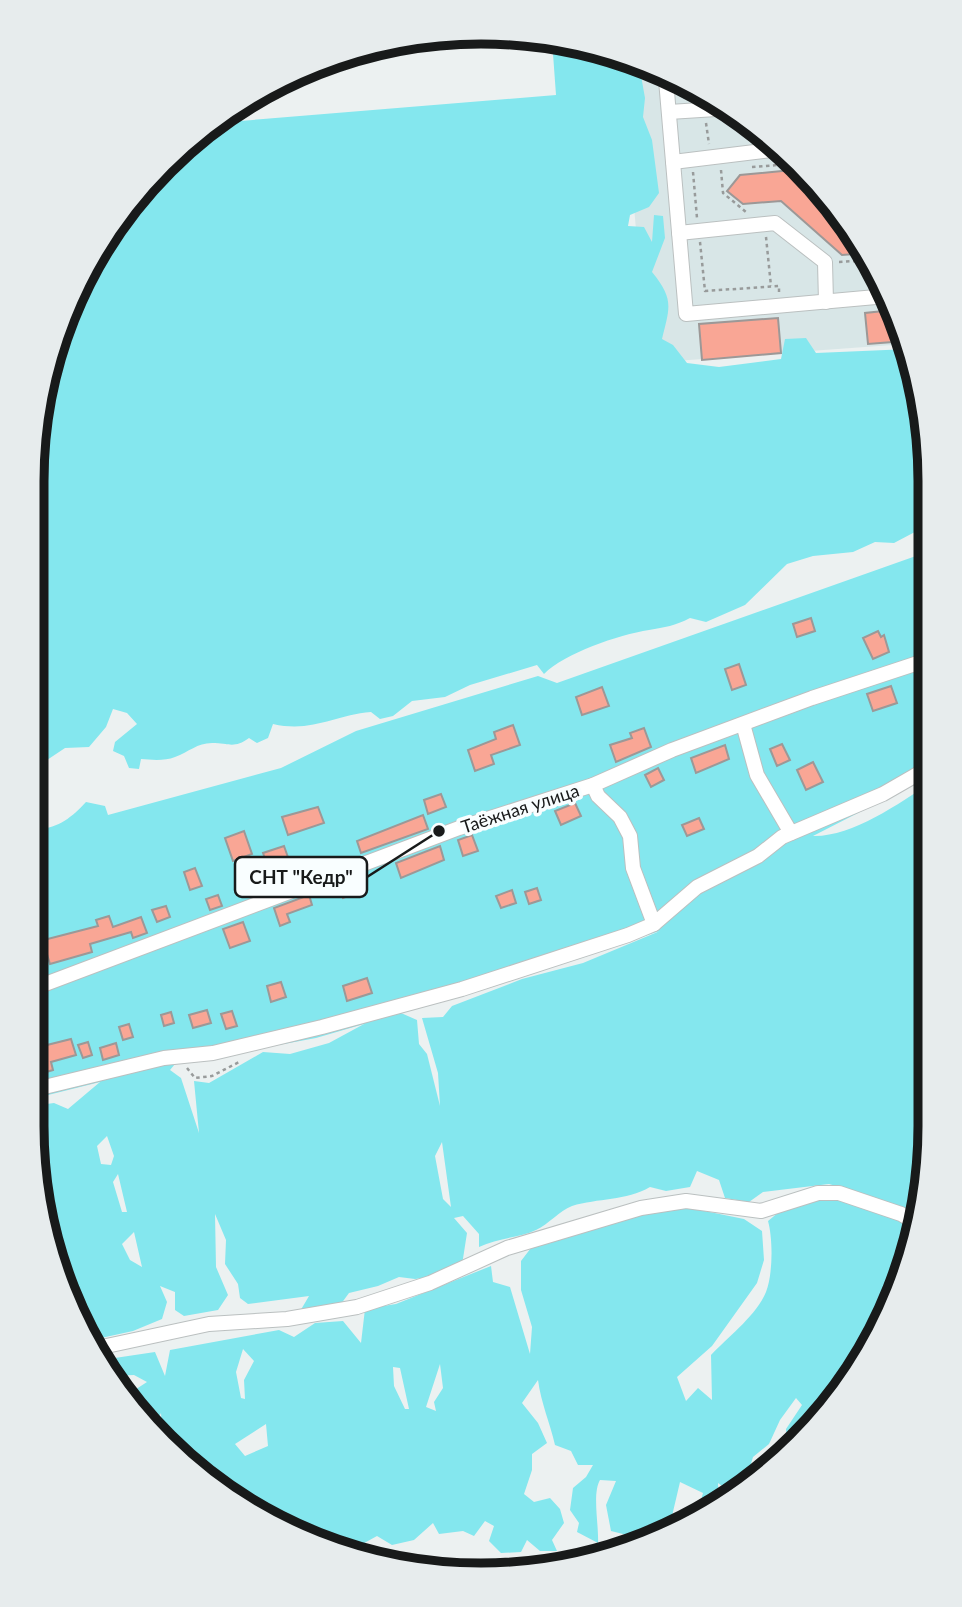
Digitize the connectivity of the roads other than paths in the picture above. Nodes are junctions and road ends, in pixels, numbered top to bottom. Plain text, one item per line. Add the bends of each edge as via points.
1 (667, 86) edge
2 (712, 109) edge
3 (669, 113) junction
4 (767, 151) edge
5 (673, 162) junction
6 (679, 233) junction
7 (877, 297) edge
8 (826, 302) junction
9 (918, 663) edge
10 (743, 724) junction
11 (918, 773) edge
12 (593, 785) junction
13 (791, 833) junction
14 (654, 924) junction
15 (44, 984) edge
16 (44, 1087) edge
17 (908, 1218) edge
18 (103, 1347) edge

1 - 3 street
2 - 3 street
3 - 5 street
4 - 5 street via 711,158 692,167
5 - 6 street
6 - 8 street via 701,237 775,223 824,262
6 - 8 street via 686,314
7 - 8 street
9 - 10 street, Таёжная улица
10 - 12 street, Таёжная улица
10 - 13 street via 757,775
11 - 13 street via 883,794
12 - 14 street via 630,836 634,868
12 - 15 street, Таёжная улица via 459,828
13 - 14 street via 758,856 697,887
14 - 16 street via 424,1000 239,1047 164,1058
17 - 18 street via 839,1193 818,1193 761,1212 686,1201 641,1208 507,1248 430,1283 356,1307 287,1319 209,1324

